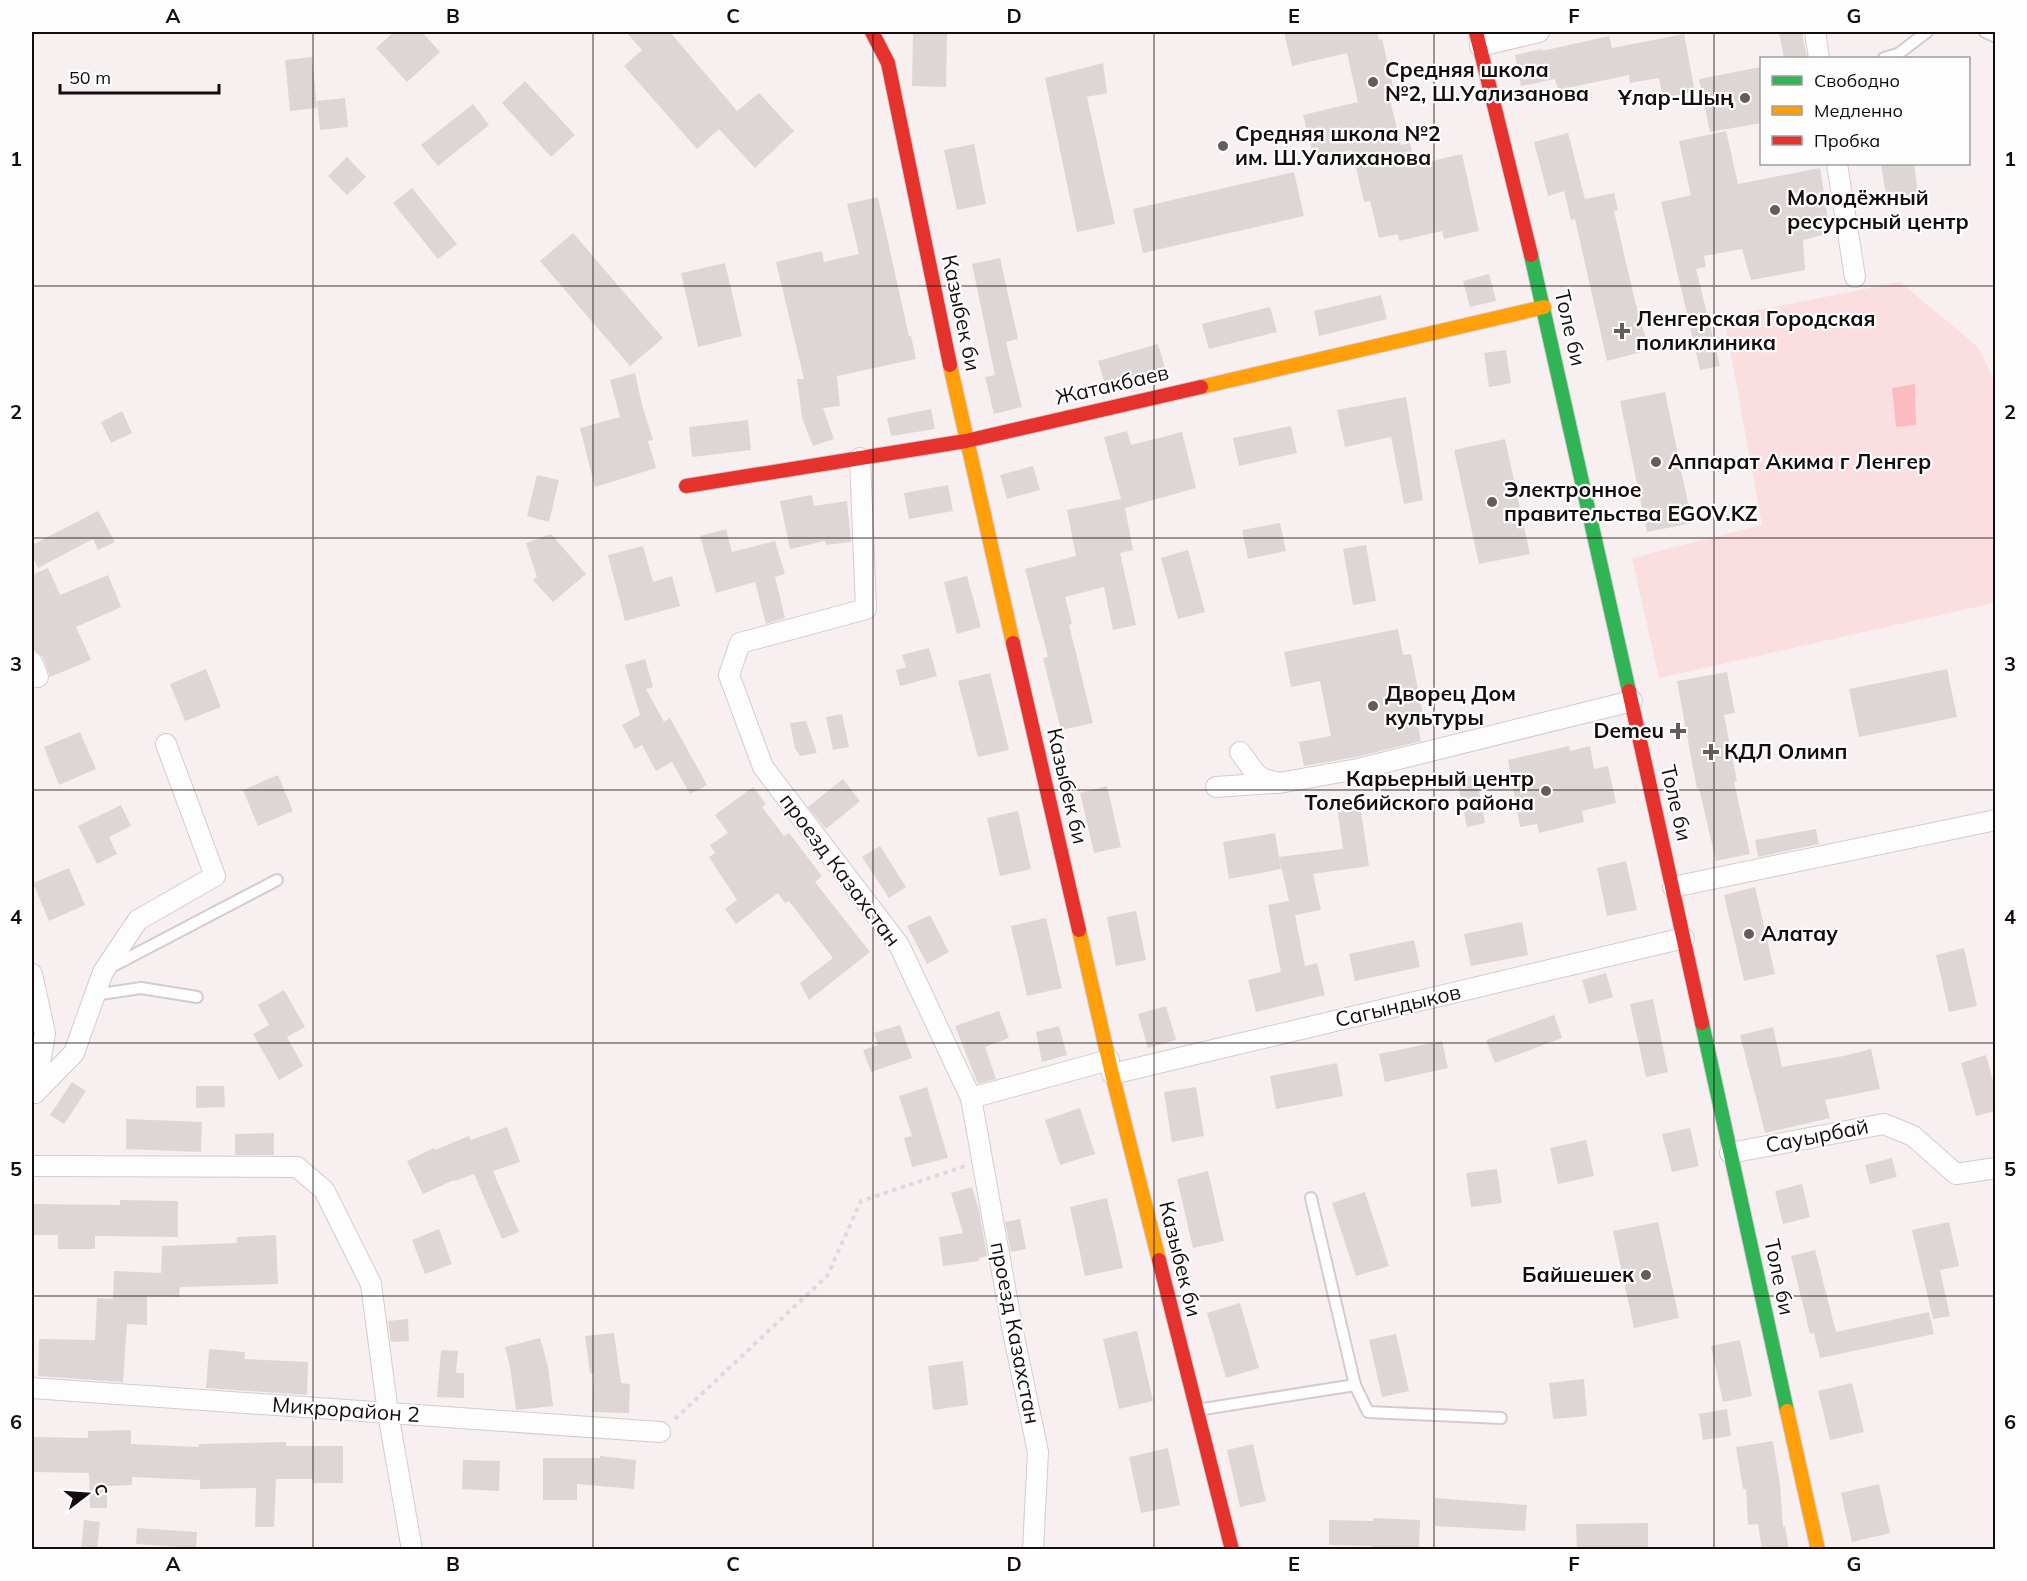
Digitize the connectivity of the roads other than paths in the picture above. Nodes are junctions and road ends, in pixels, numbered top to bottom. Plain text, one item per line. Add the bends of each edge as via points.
1 (872, 32) edge
2 (1539, 32) edge
3 (1815, 32) edge
4 (1927, 32) edge
5 (1985, 32) edge
6 (1995, 37) edge
7 (1478, 39) edge
8 (1819, 57) edge
9 (1888, 57) edge
10 (1837, 165) edge
11 (1856, 277) dead end
12 (1544, 308) junction
13 (966, 441) junction
14 (860, 458) junction
15 (686, 486) dead end
16 (1632, 701) junction
17 (166, 744) dead end
18 (1240, 752) dead end
19 (1279, 783) junction
20 (1216, 787) dead end
21 (1995, 820) edge
22 (277, 880) dead end
23 (1673, 887) junction
24 (1684, 938) junction
25 (103, 972) junction
26 (32, 974) edge
27 (94, 995) junction
28 (197, 997) dead end
29 (1110, 1067) junction
30 (33, 1095) edge
31 (972, 1098) junction
32 (1730, 1153) junction
33 (32, 1166) edge
34 (1995, 1168) edge
35 (1311, 1198) dead end
36 (1355, 1385) junction
37 (32, 1388) edge
38 (1197, 1410) junction
39 (388, 1413) junction
40 (1501, 1418) dead end
41 (660, 1432) road end
42 (412, 1550) edge
43 (1033, 1550) edge
44 (1232, 1550) edge
45 (1818, 1550) edge

1 - 13 street, Казыбек би via 888,63
2 - 7 street
3 - 8 street
4 - 9 lane via 1898,54
5 - 6 lane
7 - 12 street, Толе би
10 - 11 street
12 - 13 street, Жатакбаев
12 - 16 street, Толе би
13 - 14 street, Жатакбаев
13 - 29 street, Казыбек би
14 - 15 street, Жатакбаев
14 - 31 street, проезд Казахстан via 866,609 740,643 729,675 763,767 899,945
16 - 19 street via 1358,769
16 - 23 street, Толе би
17 - 25 street via 214,876 138,920
18 - 19 street via 1256,774
19 - 20 street
21 - 23 street
22 - 25 lane
23 - 24 street, Толе би
24 - 29 street, Сагындыков
24 - 32 street, Толе би
25 - 27 street
26 - 30 street via 45,1033
27 - 28 lane via 141,988
27 - 30 street via 74,1053
29 - 31 street, Сагындыков
29 - 38 street, Казыбек би
31 - 43 street, проезд Казахстан via 1012,1332 1038,1452
32 - 34 street, Сауырбай via 1884,1124 1913,1136 1956,1174
32 - 45 street, Толе би
33 - 39 street via 297,1167 324,1190 371,1284
35 - 36 lane
36 - 38 lane
36 - 40 lane via 1368,1412
37 - 39 street, Микрорайон 2
38 - 44 street, Казыбек би
39 - 41 street, Микрорайон 2
39 - 42 street

